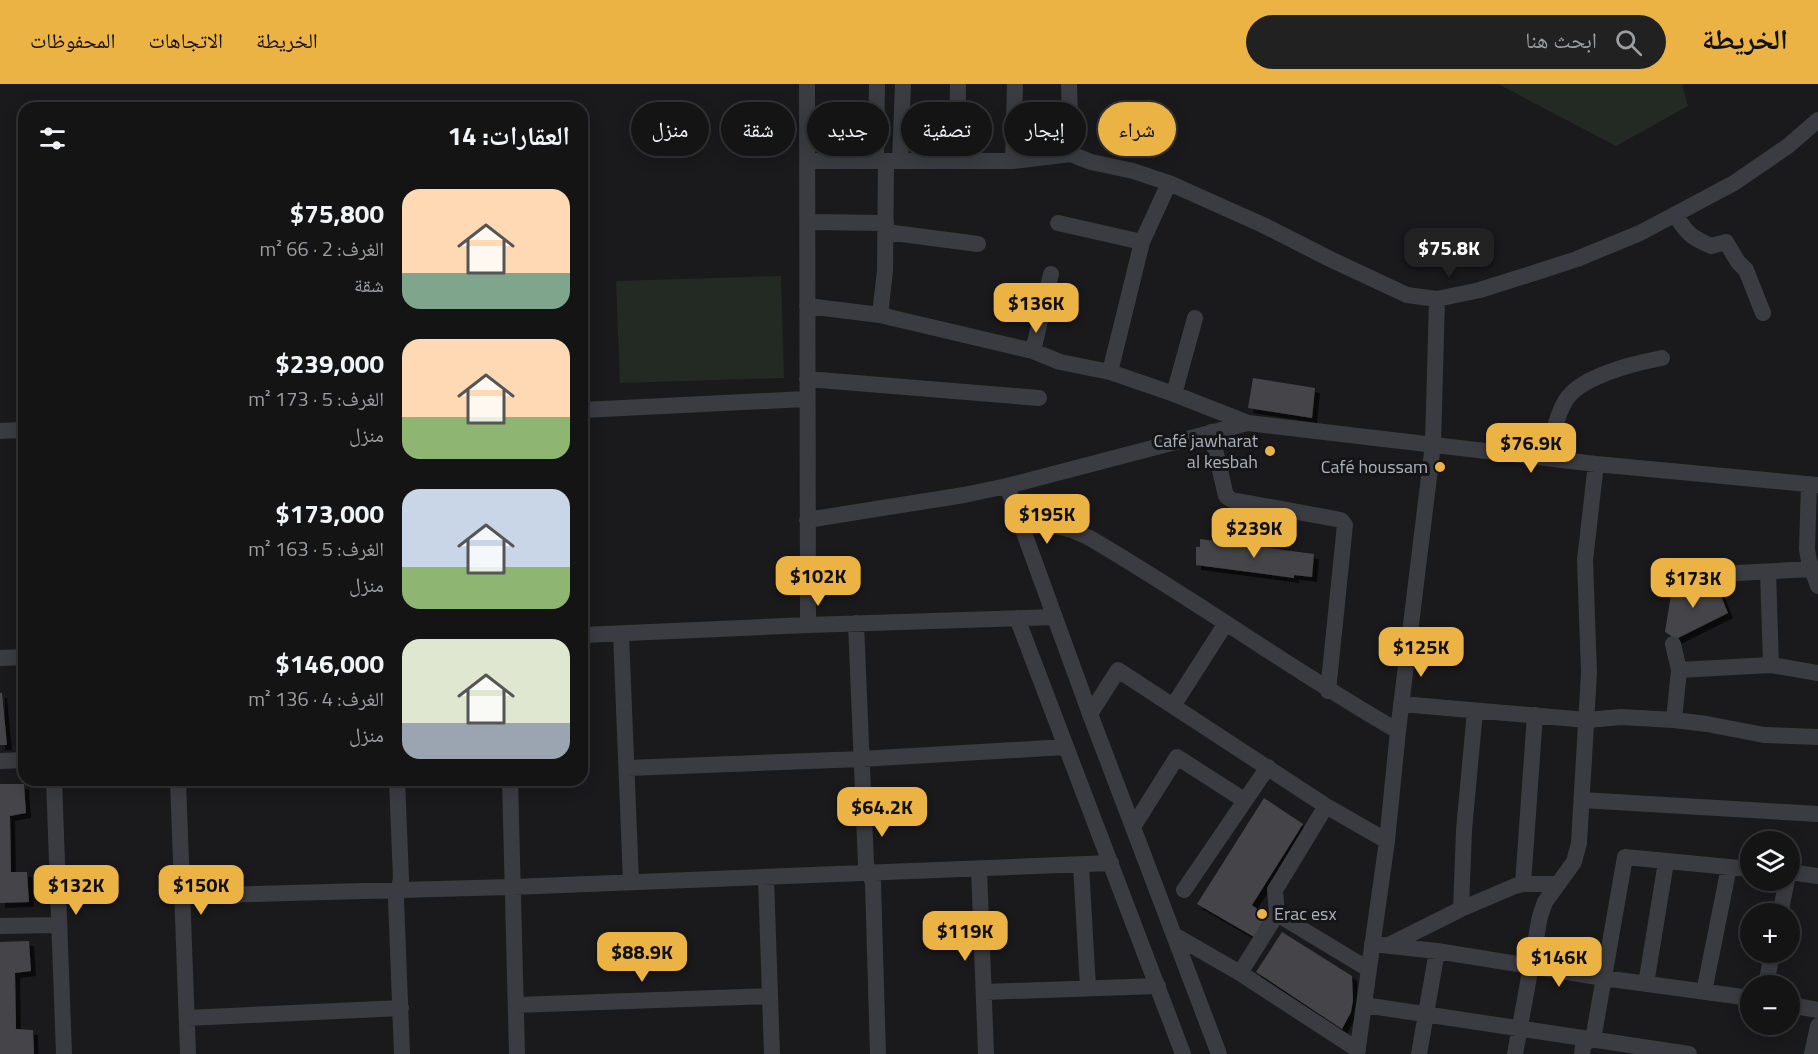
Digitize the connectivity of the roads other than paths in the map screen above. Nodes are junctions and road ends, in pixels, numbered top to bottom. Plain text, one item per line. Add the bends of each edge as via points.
1 (807, 84) edge
2 (877, 84) edge
3 (903, 84) edge
4 (958, 84) edge
5 (1015, 84) edge
6 (1069, 84) edge
7 (1070, 102) edge
8 (1816, 126) edge
9 (1054, 156) edge
10 (1076, 156) edge
11 (809, 161) junction
12 (888, 161) junction
13 (957, 161) junction
14 (1013, 161) junction
15 (1169, 183) junction
16 (1675, 215) junction
17 (808, 222) junction
18 (1058, 223) dead end
19 (886, 228) junction
20 (1142, 243) junction
21 (978, 244) dead end
22 (1051, 274) dead end
23 (1437, 299) junction
24 (807, 306) junction
25 (1763, 313) dead end
26 (880, 315) junction
27 (1195, 318) dead end
28 (1033, 351) junction
29 (1662, 358) dead end
30 (1110, 372) junction
31 (807, 379) junction
32 (1174, 394) junction
33 (1040, 398) dead end
34 (806, 399) junction
35 (588, 410) edge
36 (1248, 423) junction
37 (18, 430) edge
38 (0, 431) edge
39 (1211, 432) junction
40 (1433, 444) junction
41 (1547, 458) junction
42 (1596, 464) junction
43 (1814, 485) edge
44 (1007, 486) junction
45 (1019, 517) junction
46 (807, 520) junction
47 (1812, 569) junction
48 (1768, 572) junction
49 (1699, 575) dead end
50 (1818, 586) edge
51 (1055, 616) junction
52 (1017, 618) junction
53 (856, 623) junction
54 (1226, 623) junction
55 (808, 625) junction
56 (621, 634) junction
57 (588, 636) edge
58 (1673, 644) dead end
59 (18, 657) edge
60 (0, 658) edge
61 (1771, 665) junction
62 (1679, 670) junction
63 (1818, 673) edge
64 (1328, 691) junction
65 (1401, 704) junction
66 (1173, 706) junction
67 (1474, 711) junction
68 (1090, 714) junction
69 (1534, 715) junction
70 (1587, 720) junction
71 (1674, 720) junction
72 (1398, 731) junction
73 (1818, 737) edge
74 (1066, 747) junction
75 (861, 759) junction
76 (18, 760) edge
77 (0, 761) edge
78 (1268, 767) junction
79 (627, 768) junction
80 (54, 786) edge
81 (178, 786) edge
82 (397, 786) edge
83 (510, 786) edge
84 (1244, 800) junction
85 (1582, 800) junction
86 (1326, 806) junction
87 (1818, 814) edge
88 (1133, 827) junction
89 (1387, 842) junction
90 (1666, 862) junction
91 (1111, 863) junction
92 (1081, 865) junction
93 (1729, 867) junction
94 (1740, 868) edge
95 (979, 870) junction
96 (1800, 873) edge
97 (869, 874) junction
98 (1818, 876) edge
99 (766, 878) junction
100 (631, 882) junction
101 (1523, 884) junction
102 (1558, 884) junction
103 (513, 887) junction
104 (399, 889) junction
105 (1184, 890) dead end
106 (183, 896) junction
107 (1461, 909) junction
108 (1277, 914) junction
109 (59, 925) junction
110 (0, 926) edge
111 (1174, 935) junction
112 (1380, 945) junction
113 (1437, 951) junction
114 (1531, 966) junction
115 (1368, 969) junction
116 (1240, 973) junction
117 (1604, 978) junction
118 (1646, 984) junction
119 (1158, 986) junction
120 (1088, 988) junction
121 (984, 992) junction
122 (1704, 992) junction
123 (770, 996) junction
124 (1740, 997) edge
125 (516, 1005) junction
126 (1364, 1005) junction
127 (1800, 1007) edge
128 (401, 1008) junction
129 (1818, 1010) edge
130 (1426, 1015) junction
131 (187, 1018) junction
132 (1818, 1026) edge
133 (1519, 1029) junction
134 (1585, 1047) edge
135 (1358, 1052) edge
136 (64, 1054) edge
137 (188, 1054) edge
138 (402, 1054) edge
139 (517, 1054) edge
140 (772, 1054) edge
141 (878, 1054) edge
142 (986, 1054) edge
143 (1184, 1054) edge
144 (1219, 1054) edge
145 (1419, 1054) edge
146 (1515, 1054) edge
147 (1689, 1054) edge
148 (1812, 1054) edge

1 - 11 street
2 - 12 street
3 - 12 street
4 - 13 street
5 - 14 street
6 - 7 street
8 - 16 street via 1734,183
9 - 14 street
10 - 15 street
11 - 12 street
11 - 17 street
12 - 13 street
12 - 19 street
13 - 14 street
15 - 20 street
15 - 23 street via 1407,294
16 - 23 street via 1577,259 1480,290
16 - 25 street via 1696,240 1711,246 1726,242 1746,270
17 - 19 street
17 - 24 street
18 - 20 street
19 - 21 street
19 - 26 street
20 - 30 street
22 - 28 street
23 - 40 street
24 - 26 street
24 - 31 street
26 - 28 street
27 - 32 street
28 - 30 street via 1060,362
29 - 41 street via 1610,372 1569,396
30 - 32 street
31 - 33 street
31 - 34 street
32 - 36 street
34 - 35 street
34 - 46 street
36 - 39 street
36 - 40 street
37 - 38 street
39 - 44 street
39 - 64 street via 1226,495 1232,500 1341,520 1345,525
40 - 41 street
40 - 65 street
41 - 42 street
42 - 43 street
42 - 70 street via 1585,560 1590,673
43 - 47 street via 1808,549
44 - 45 street
44 - 46 street
45 - 51 street
45 - 54 street via 1088,537
46 - 55 street
47 - 48 street
47 - 50 street
48 - 49 street
48 - 61 street
51 - 52 street
51 - 68 street
52 - 53 street
52 - 74 street
53 - 55 street
53 - 75 street
54 - 64 street
54 - 66 street
55 - 56 street
56 - 57 street
56 - 79 street
58 - 62 street
59 - 60 street
61 - 62 street
61 - 63 street
62 - 71 street
64 - 72 street
65 - 67 street
65 - 72 street
66 - 68 street via 1118,670
66 - 78 street
67 - 69 street
67 - 107 street
68 - 88 street
69 - 70 street
69 - 101 street
70 - 71 street
70 - 85 street
71 - 73 street via 1764,735
72 - 89 street
74 - 75 street
74 - 91 street
75 - 79 street
75 - 97 street
76 - 77 street
78 - 84 street
78 - 86 street
79 - 100 street
80 - 109 street
81 - 106 street
82 - 104 street
83 - 103 street
84 - 88 street via 1177,757
84 - 105 street
85 - 87 street
85 - 102 street via 1574,862
86 - 89 street
86 - 108 street via 1275,890
88 - 111 street
89 - 112 street
90 - 93 street
90 - 117 street via 1625,857
90 - 118 street
91 - 92 street
91 - 119 street
92 - 95 street
92 - 120 street
93 - 94 street
93 - 122 street
95 - 97 street
95 - 121 street
96 - 98 street
97 - 99 street
97 - 141 street via 873,883
99 - 100 street
99 - 123 street
100 - 103 street
101 - 102 street
101 - 107 street
102 - 114 street via 1543,909
103 - 104 street
103 - 125 street
104 - 106 street
104 - 128 street via 396,900
106 - 131 street
107 - 112 street
108 - 115 street
108 - 116 street
109 - 110 street
109 - 136 street
111 - 116 street
111 - 144 street
112 - 113 street
112 - 115 street
113 - 114 street
113 - 130 street
114 - 117 street
114 - 133 street
115 - 126 street
116 - 135 street
117 - 118 street
117 - 134 street via 1594,1034
118 - 122 street
119 - 120 street
119 - 143 street
120 - 121 street
121 - 142 street
122 - 124 street
123 - 125 street
123 - 140 street
125 - 139 street
126 - 130 street
126 - 135 street
127 - 129 street
128 - 131 street
128 - 138 street
130 - 133 street
130 - 145 street
131 - 137 street
132 - 148 street
133 - 134 street
133 - 146 street
134 - 147 street

